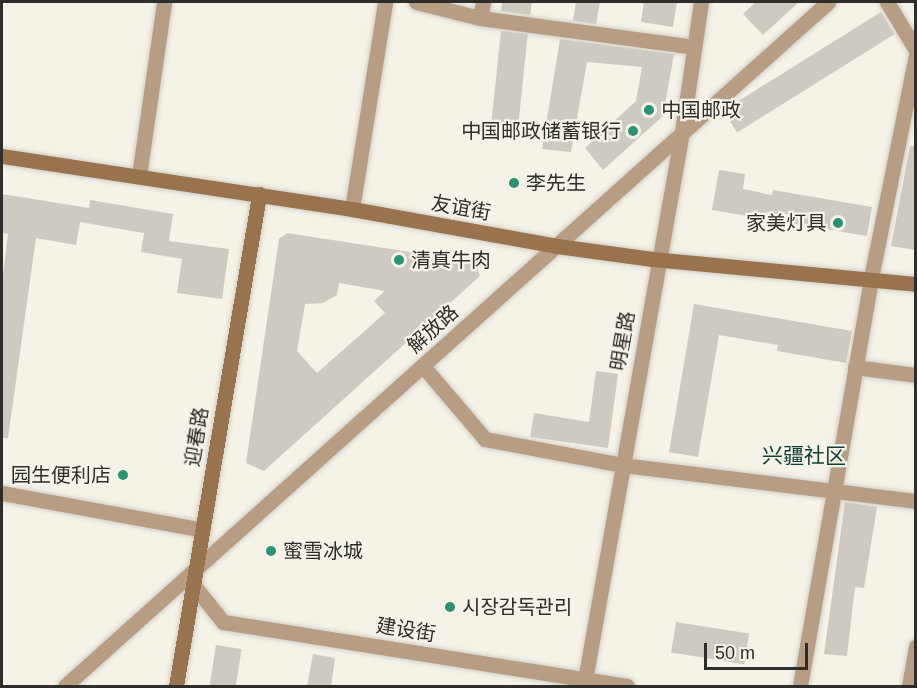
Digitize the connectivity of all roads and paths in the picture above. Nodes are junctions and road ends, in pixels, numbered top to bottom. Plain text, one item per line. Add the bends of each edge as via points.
1 (164, 2) edge
2 (385, 2) edge
3 (416, 2) edge
4 (483, 2) edge
5 (701, 2) edge
6 (828, 2) edge
7 (887, 2) edge
8 (480, 18) junction
9 (694, 47) junction
10 (915, 50) edge
11 (915, 55) edge
12 (682, 132) junction
13 (2, 156) edge
14 (139, 176) junction
15 (259, 194) junction
16 (352, 209) junction
17 (557, 246) junction
18 (658, 260) junction
19 (871, 278) junction
20 (915, 284) edge
21 (423, 366) junction
22 (855, 367) junction
23 (915, 375) edge
24 (623, 465) junction
25 (834, 489) junction
26 (2, 493) edge
27 (915, 501) edge
28 (203, 530) junction
29 (199, 565) junction
30 (195, 587) junction
31 (915, 647) edge
32 (584, 683) edge
33 (65, 687) edge
34 (176, 687) edge
35 (627, 687) edge
36 (800, 687) edge
37 (909, 687) edge

1 - 14 street
2 - 16 street
3 - 8 street
4 - 8 street
5 - 9 street, 明星路
6 - 12 street, 解放路
7 - 10 street
8 - 9 street
9 - 12 street, 明星路
11 - 19 street
12 - 17 street, 解放路
12 - 18 street, 明星路
13 - 14 street, 友谊街
14 - 15 street, 友谊街
15 - 16 street, 友谊街
15 - 28 street, 迎春路
16 - 17 street, 友谊街
17 - 18 street, 友谊街
17 - 21 street, 解放路
18 - 19 street, 友谊街
18 - 24 street, 明星路
19 - 20 street, 友谊街
19 - 22 street
21 - 24 street via 484,439
21 - 29 street, 解放路
22 - 23 street
22 - 25 street
24 - 25 street
24 - 32 street, 明星路
25 - 27 street
25 - 36 street
26 - 28 street
28 - 29 street, 迎春路
29 - 30 street, 迎春路
29 - 33 street, 解放路
30 - 32 street, 建设街 via 224,622
30 - 34 street, 迎春路
31 - 37 street
32 - 35 street, 建设街

